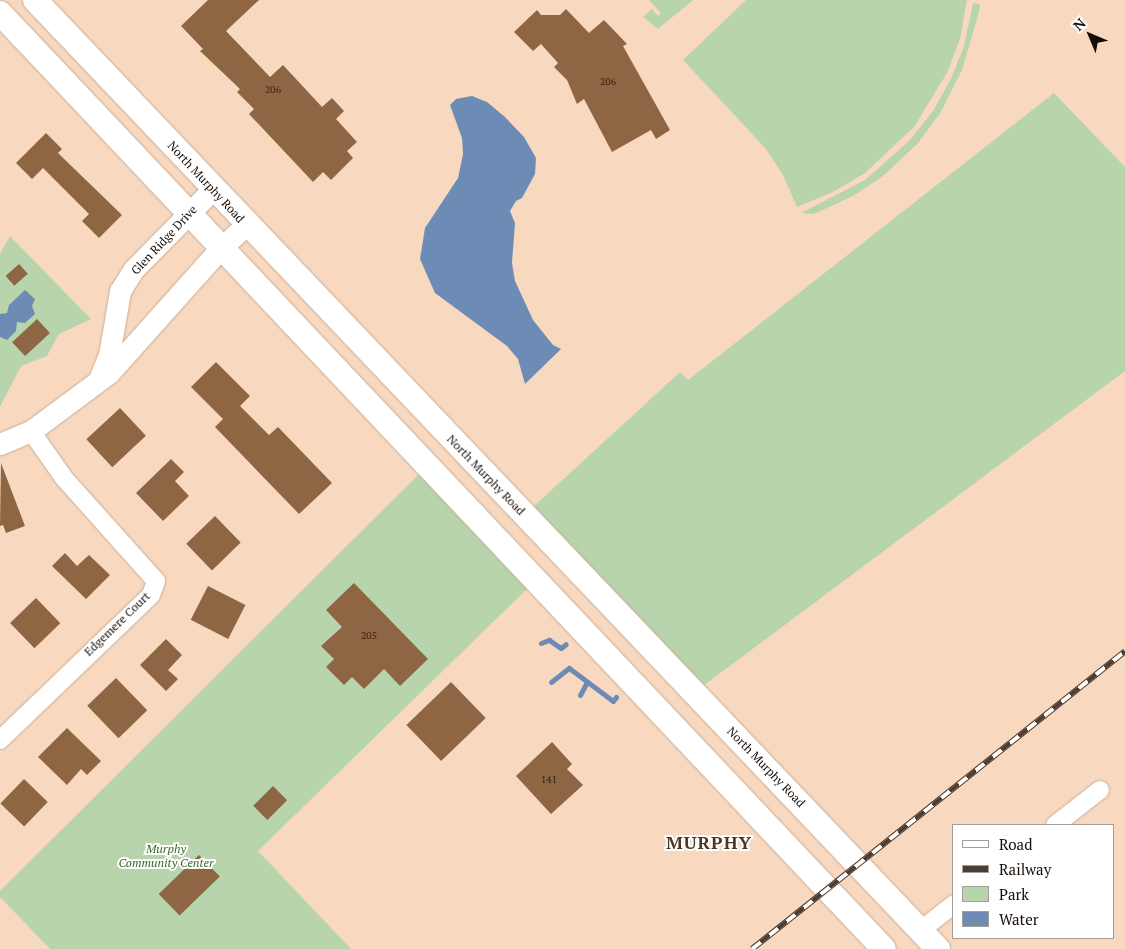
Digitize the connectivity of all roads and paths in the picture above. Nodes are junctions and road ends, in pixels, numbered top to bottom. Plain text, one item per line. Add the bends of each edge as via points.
1 (35, 0) edge
2 (0, 13) edge
3 (213, 189) junction
4 (187, 214) junction
5 (246, 225) junction
6 (220, 249) junction
7 (98, 382) junction
8 (31, 431) junction
9 (0, 444) edge
10 (482, 472) junction
11 (458, 496) junction
12 (0, 740) edge
13 (1100, 790) dead end
14 (1056, 824) edge
15 (952, 906) edge
16 (921, 930) junction
17 (884, 949) edge
18 (938, 949) edge

1 - 3 main road, North Murphy Road
2 - 4 main road
3 - 4 street, Glen Ridge Drive
3 - 5 main road, North Murphy Road
4 - 6 main road
4 - 7 street, Glen Ridge Drive via 134,270 120,291 109,355
5 - 6 street
5 - 10 main road, North Murphy Road
6 - 7 street
6 - 11 main road
7 - 8 street
8 - 9 street
8 - 12 street, Edgemere Court via 64,478 156,580 151,595
10 - 11 main road
10 - 16 main road, North Murphy Road
11 - 17 main road
13 - 14 street
15 - 16 street
16 - 18 main road, North Murphy Road

